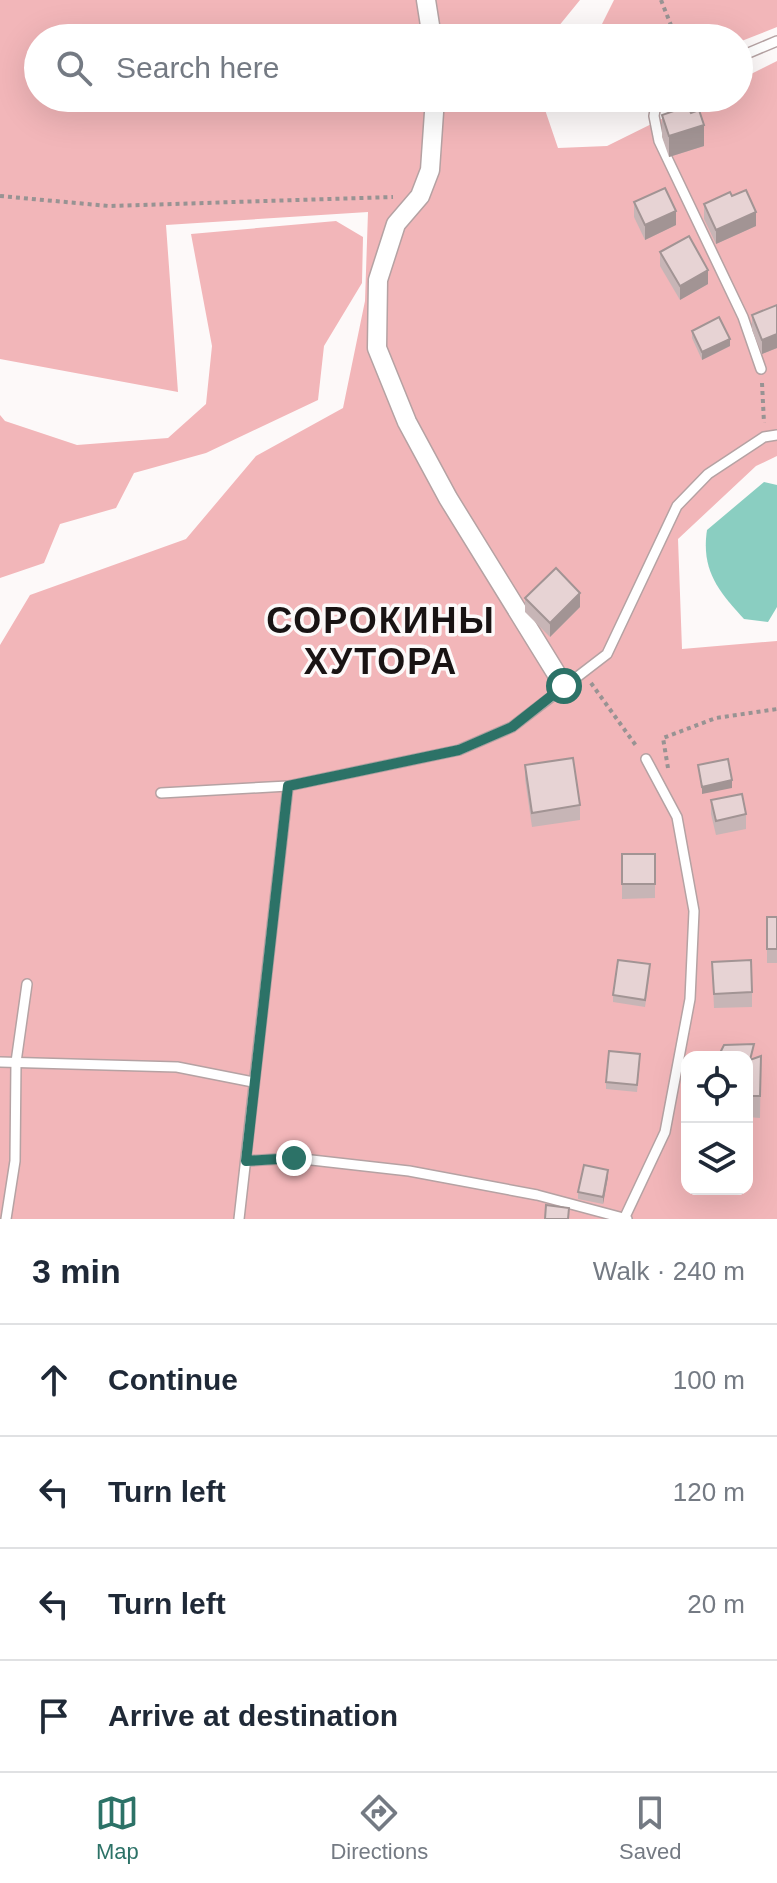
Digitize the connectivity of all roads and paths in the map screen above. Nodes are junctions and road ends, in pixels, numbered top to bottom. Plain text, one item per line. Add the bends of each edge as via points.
1 (426, 0) edge
2 (661, 0) edge
3 (430, 24) edge
4 (670, 24) edge
5 (777, 41) edge
6 (753, 51) edge
7 (434, 112) edge
8 (655, 112) edge
9 (0, 196) edge
10 (420, 196) junction
11 (761, 369) joint
12 (777, 435) edge
13 (764, 437) junction
14 (583, 671) junction
15 (564, 686) junction
16 (777, 709) edge
17 (646, 759) joint
18 (670, 778) dead end
19 (288, 786) junction
20 (161, 793) dead end
21 (27, 984) dead end
22 (0, 1062) edge
23 (16, 1062) junction
24 (253, 1082) junction
25 (246, 1161) junction
26 (625, 1218) edge
27 (6, 1219) edge
28 (239, 1219) edge

1 - 3 street
2 - 4 path
5 - 6 lane
7 - 10 street via 430,170
8 - 11 lane via 659,141 743,317
9 - 10 path via 109,206
10 - 15 street via 396,224 378,280 377,348 407,422 448,498
11 - 13 path
12 - 13 lane
13 - 14 lane via 708,474 677,506 607,654
14 - 15 lane
14 - 17 path
15 - 19 lane via 512,727 459,750
16 - 18 path via 716,718 663,738
17 - 26 lane via 677,817 694,925 690,999 665,1132
19 - 20 lane
19 - 24 lane
21 - 23 lane
22 - 23 lane
23 - 24 lane via 177,1067
23 - 27 lane via 15,1161
24 - 25 lane
25 - 26 lane via 294,1158 409,1171
25 - 28 lane

